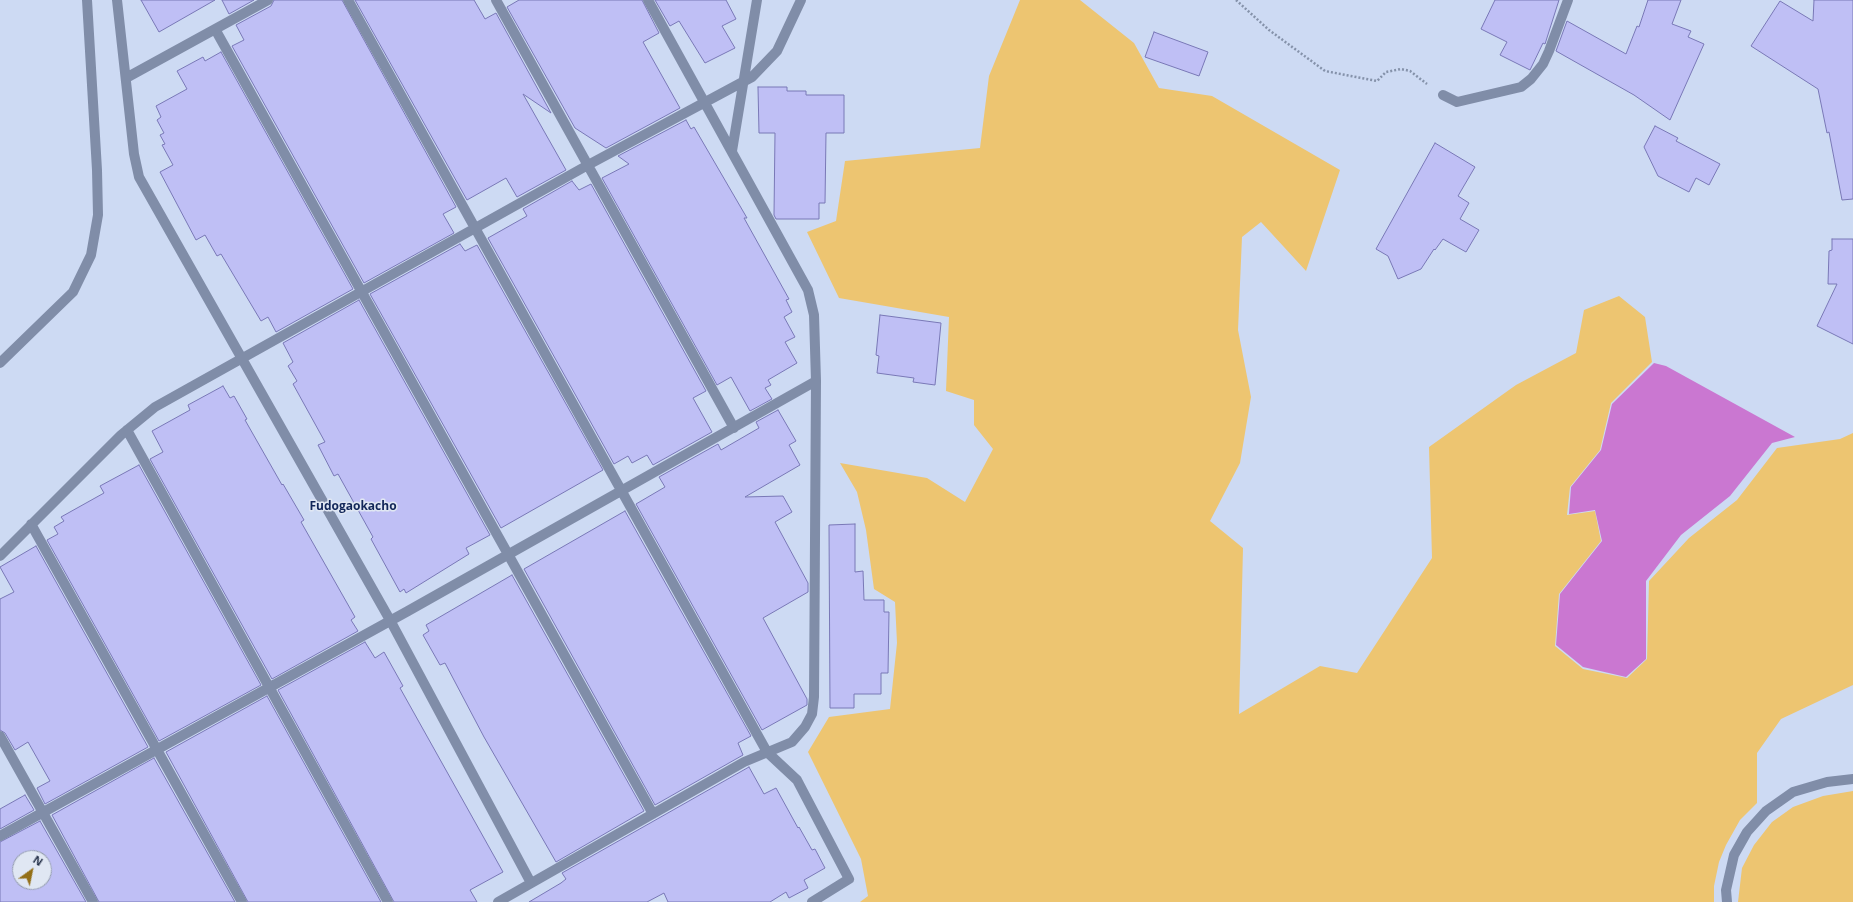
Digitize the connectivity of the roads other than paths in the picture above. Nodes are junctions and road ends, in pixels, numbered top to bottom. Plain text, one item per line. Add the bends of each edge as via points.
1 (87, 0) edge
2 (117, 0) edge
3 (268, 0) edge
4 (348, 0) edge
5 (496, 0) edge
6 (648, 0) edge
7 (758, 0) edge
8 (801, 0) edge
9 (1568, 0) edge
10 (215, 29) junction
11 (126, 78) junction
12 (743, 82) junction
13 (1442, 95) road end
14 (704, 102) junction
15 (732, 151) junction
16 (588, 165) junction
17 (475, 228) junction
18 (361, 291) junction
19 (241, 358) junction
20 (0, 363) edge
21 (816, 381) junction
22 (734, 428) junction
23 (127, 430) junction
24 (622, 491) junction
25 (31, 524) junction
26 (508, 554) junction
27 (0, 556) edge
28 (390, 620) junction
29 (270, 687) junction
30 (0, 736) edge
31 (157, 750) junction
32 (767, 752) junction
33 (1853, 779) edge
34 (43, 812) junction
35 (653, 814) junction
36 (0, 836) edge
37 (532, 883) junction
38 (512, 899) edge
39 (93, 902) edge
40 (242, 902) edge
41 (388, 902) edge
42 (498, 902) edge
43 (812, 902) edge
44 (1727, 902) edge

1 - 20 street via 98,215 91,255 73,292
2 - 11 street
3 - 10 street
4 - 17 street
5 - 16 street
6 - 14 street
7 - 12 street
8 - 12 street via 777,51 752,77
9 - 13 street via 1543,64 1521,87 1457,102
10 - 11 street
10 - 18 street
11 - 19 street via 139,177
12 - 14 street
12 - 15 street
14 - 15 street
14 - 16 street
15 - 21 street via 808,290 814,315
16 - 17 street
16 - 22 street
17 - 18 street
17 - 24 street
18 - 19 street
18 - 26 street
19 - 23 street via 155,407
19 - 28 street
21 - 22 street
21 - 32 street via 812,714 792,742
22 - 24 street
23 - 25 street
23 - 29 street
24 - 26 street
24 - 32 street
25 - 27 street
25 - 31 street
26 - 28 street
26 - 35 street
28 - 29 street
28 - 37 street
29 - 31 street
29 - 41 street
30 - 34 street
31 - 34 street
31 - 40 street
32 - 35 street via 744,762
32 - 43 street via 797,780 849,879
33 - 44 street via 1827,782 1793,792 1766,811 1748,832 1734,855 1726,890
34 - 36 street
34 - 39 street
35 - 37 street
37 - 38 street
38 - 42 street

